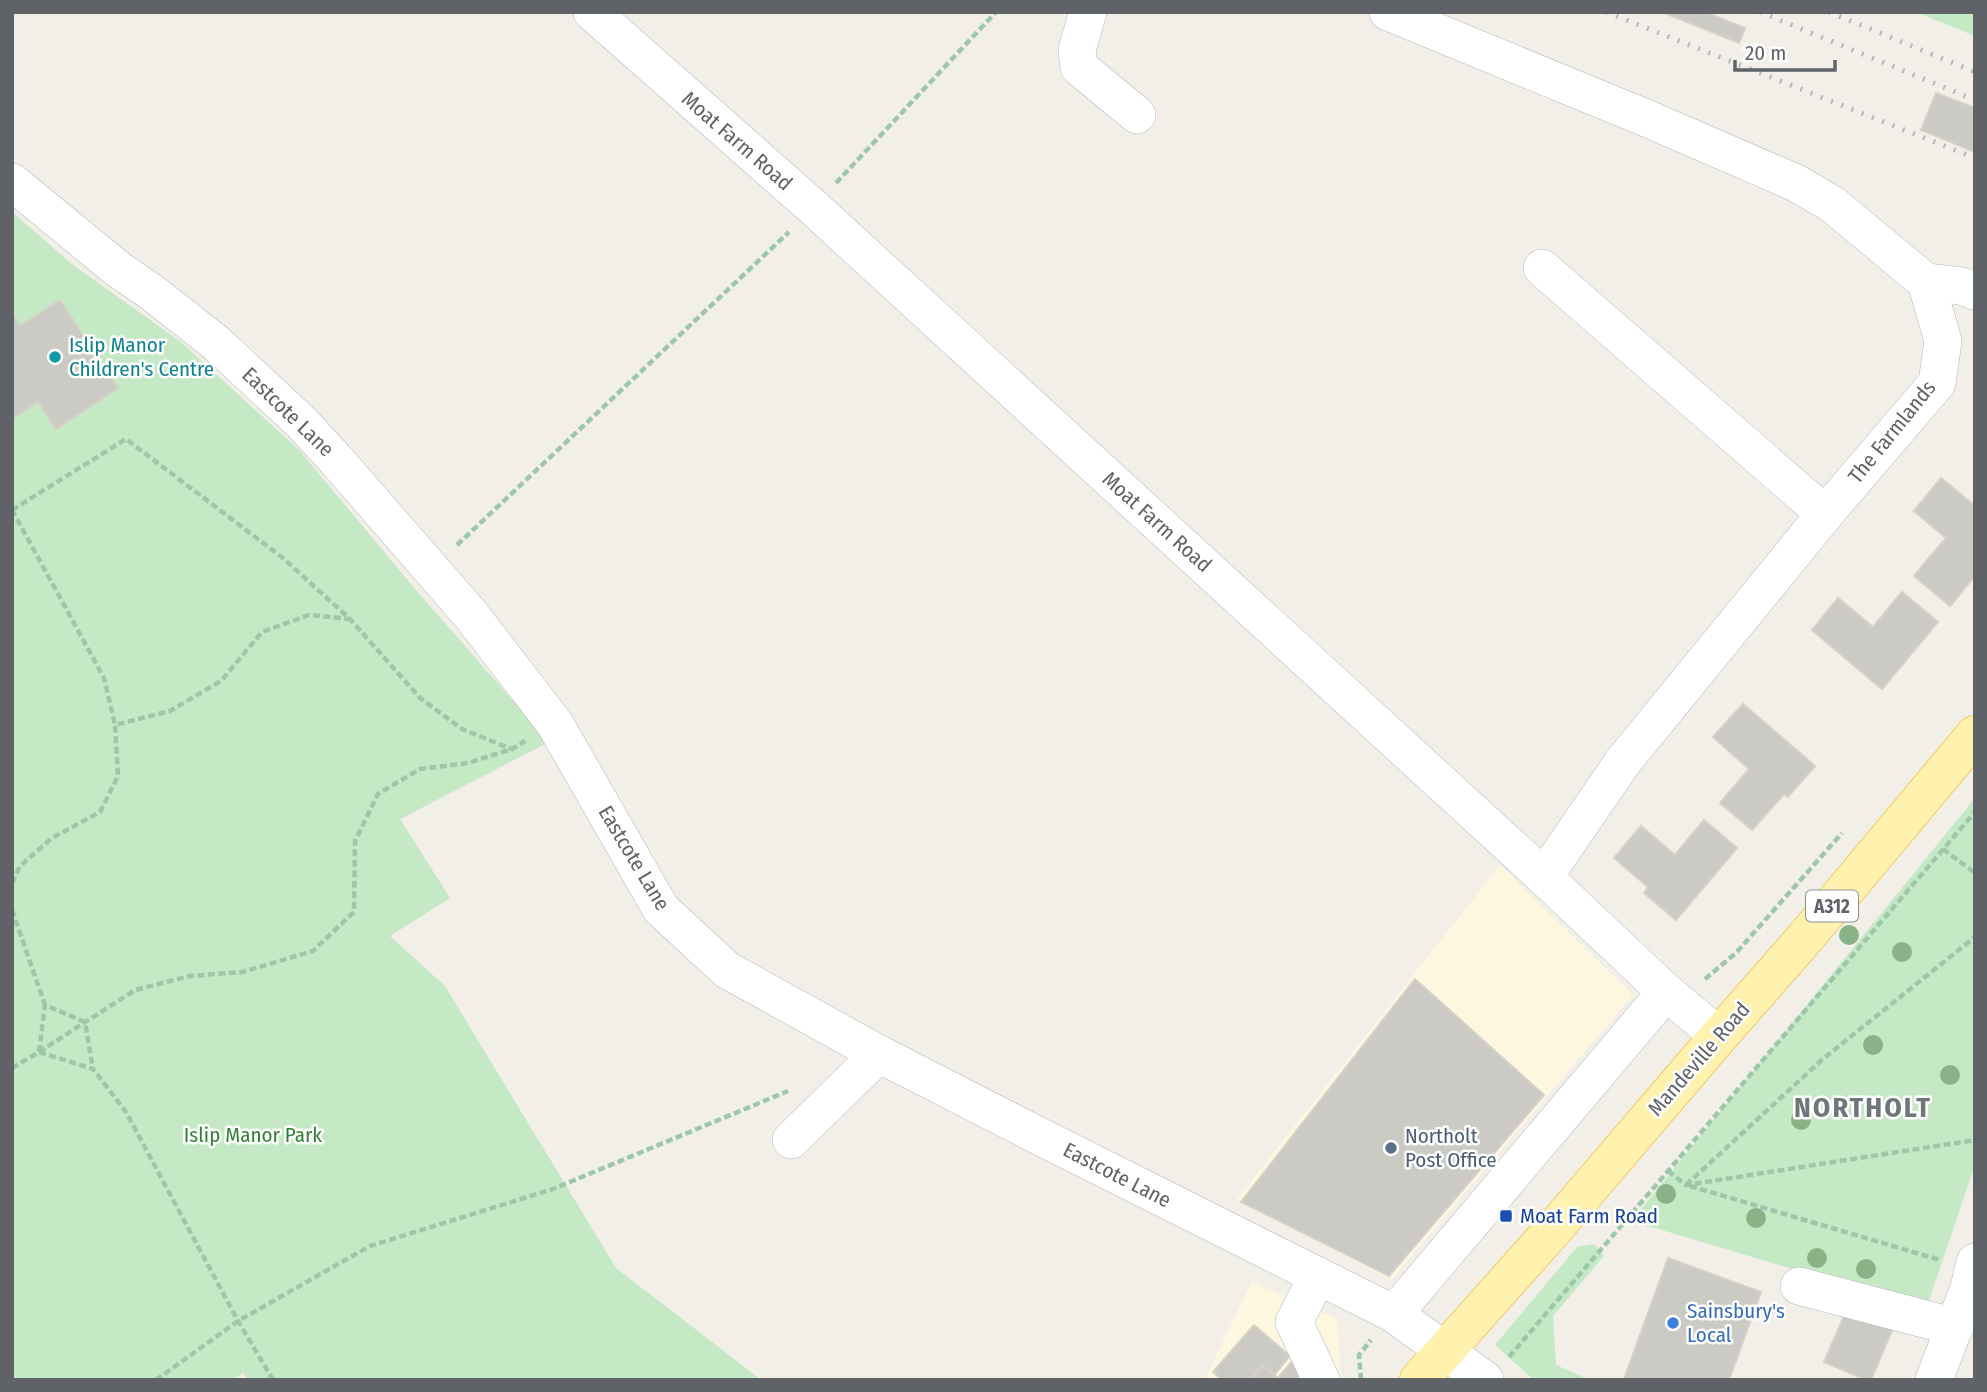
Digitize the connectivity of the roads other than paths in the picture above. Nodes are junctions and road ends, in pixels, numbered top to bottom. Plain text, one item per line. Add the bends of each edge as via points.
1 (592, 12) edge
2 (1088, 12) edge
3 (1388, 12) edge
4 (1137, 115) dead end
5 (12, 182) edge
6 (1542, 268) dead end
7 (1926, 282) junction
8 (1975, 291) edge
9 (1825, 514) junction
10 (1975, 735) edge
11 (1544, 877) junction
12 (1666, 992) junction
13 (1718, 1036) junction
14 (879, 1054) junction
15 (791, 1140) dead end
16 (1959, 1262) edge
17 (1318, 1276) junction
18 (1798, 1286) dead end
19 (1386, 1322) junction
20 (1955, 1327) junction
21 (1444, 1352) junction
22 (1494, 1372) edge
23 (1321, 1380) edge
24 (1419, 1380) edge
25 (1934, 1380) edge

1 - 11 street, Moat Farm Road via 814,208
2 - 4 street via 1077,50 1079,68
3 - 7 street via 1797,183 1832,204
5 - 14 street, Eastcote Lane via 215,342 337,461 471,615 555,724 661,909 727,970
6 - 9 street
7 - 8 street
7 - 9 street, The Farmlands via 1943,341 1937,383
9 - 11 street, The Farmlands via 1622,763
10 - 13 main road, Mandeville Road / A312
11 - 12 street, Moat Farm Road
12 - 13 street, Moat Farm Road
12 - 19 street
13 - 21 main road, Mandeville Road / A312
14 - 15 street
14 - 17 street, Eastcote Lane
16 - 20 street via 1969,1288
17 - 19 street, Eastcote Lane
17 - 23 street via 1294,1322
18 - 20 street
19 - 21 street, Eastcote Lane
20 - 25 street
21 - 22 street, Eastcote Lane
21 - 24 main road, Mandeville Road / A312

